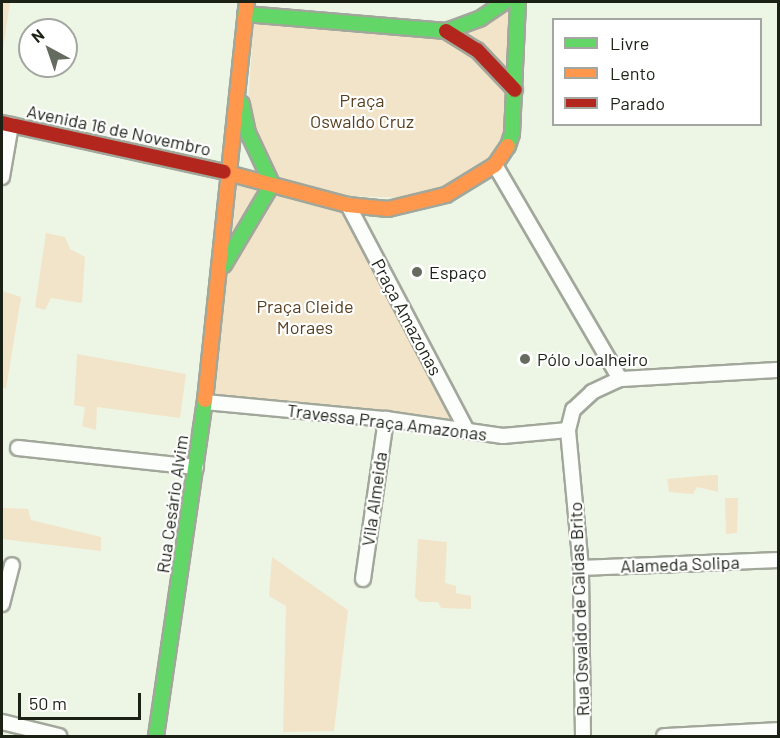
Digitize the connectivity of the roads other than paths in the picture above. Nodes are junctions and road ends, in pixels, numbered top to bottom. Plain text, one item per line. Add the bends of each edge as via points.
1 (505, 2) edge
2 (518, 2) edge
3 (246, 8) edge
4 (446, 31) junction
5 (238, 73) junction
6 (515, 90) junction
7 (6, 124) edge
8 (495, 165) junction
9 (229, 173) junction
10 (2, 177) edge
11 (272, 184) junction
12 (348, 205) junction
13 (219, 276) junction
14 (778, 370) edge
15 (620, 379) junction
16 (206, 402) junction
17 (386, 419) junction
18 (466, 429) junction
19 (568, 430) junction
20 (18, 448) dead end
21 (196, 467) junction
22 (778, 560) edge
23 (12, 565) dead end
24 (581, 568) junction
25 (363, 579) dead end
26 (2, 604) edge
27 (2, 722) edge
28 (778, 730) edge
29 (32, 733) edge
30 (59, 736) edge
31 (156, 736) edge
32 (583, 736) edge
33 (664, 736) edge

1 - 4 main road via 481,18
2 - 6 main road
3 - 4 main road
3 - 5 main road
4 - 6 main road via 477,50
5 - 9 main road, Rua Cesário Alvim
5 - 11 main road via 248,133
6 - 8 main road via 512,134
7 - 9 main road, Avenida 16 de Novembro
7 - 10 street
8 - 12 main road, Avenida 16 de Novembro via 446,195 413,206 388,209
8 - 15 street
9 - 11 main road, Avenida 16 de Novembro
9 - 13 main road, Rua Cesário Alvim
11 - 12 main road, Avenida 16 de Novembro
11 - 13 main road, Rua Cesário Alvim via 246,221
12 - 18 street, Praça Amazonas
13 - 16 main road, Rua Cesário Alvim
14 - 15 street
15 - 19 street, Rua Osvaldo de Caldas Brito via 592,392 573,410
16 - 17 street, Travessa Praça Amazonas
16 - 21 main road, Rua Cesário Alvim
17 - 18 street, Travessa Praça Amazonas
17 - 25 street, Vila Almeida
18 - 19 street, Travessa Praça Amazonas via 503,436
19 - 24 street, Rua Osvaldo de Caldas Brito
20 - 21 street
21 - 31 main road, Rua Cesário Alvim
22 - 24 street, Alameda Solipa
23 - 26 street
24 - 32 street, Rua Osvaldo de Caldas Brito
27 - 29 street
28 - 33 street
29 - 30 street

